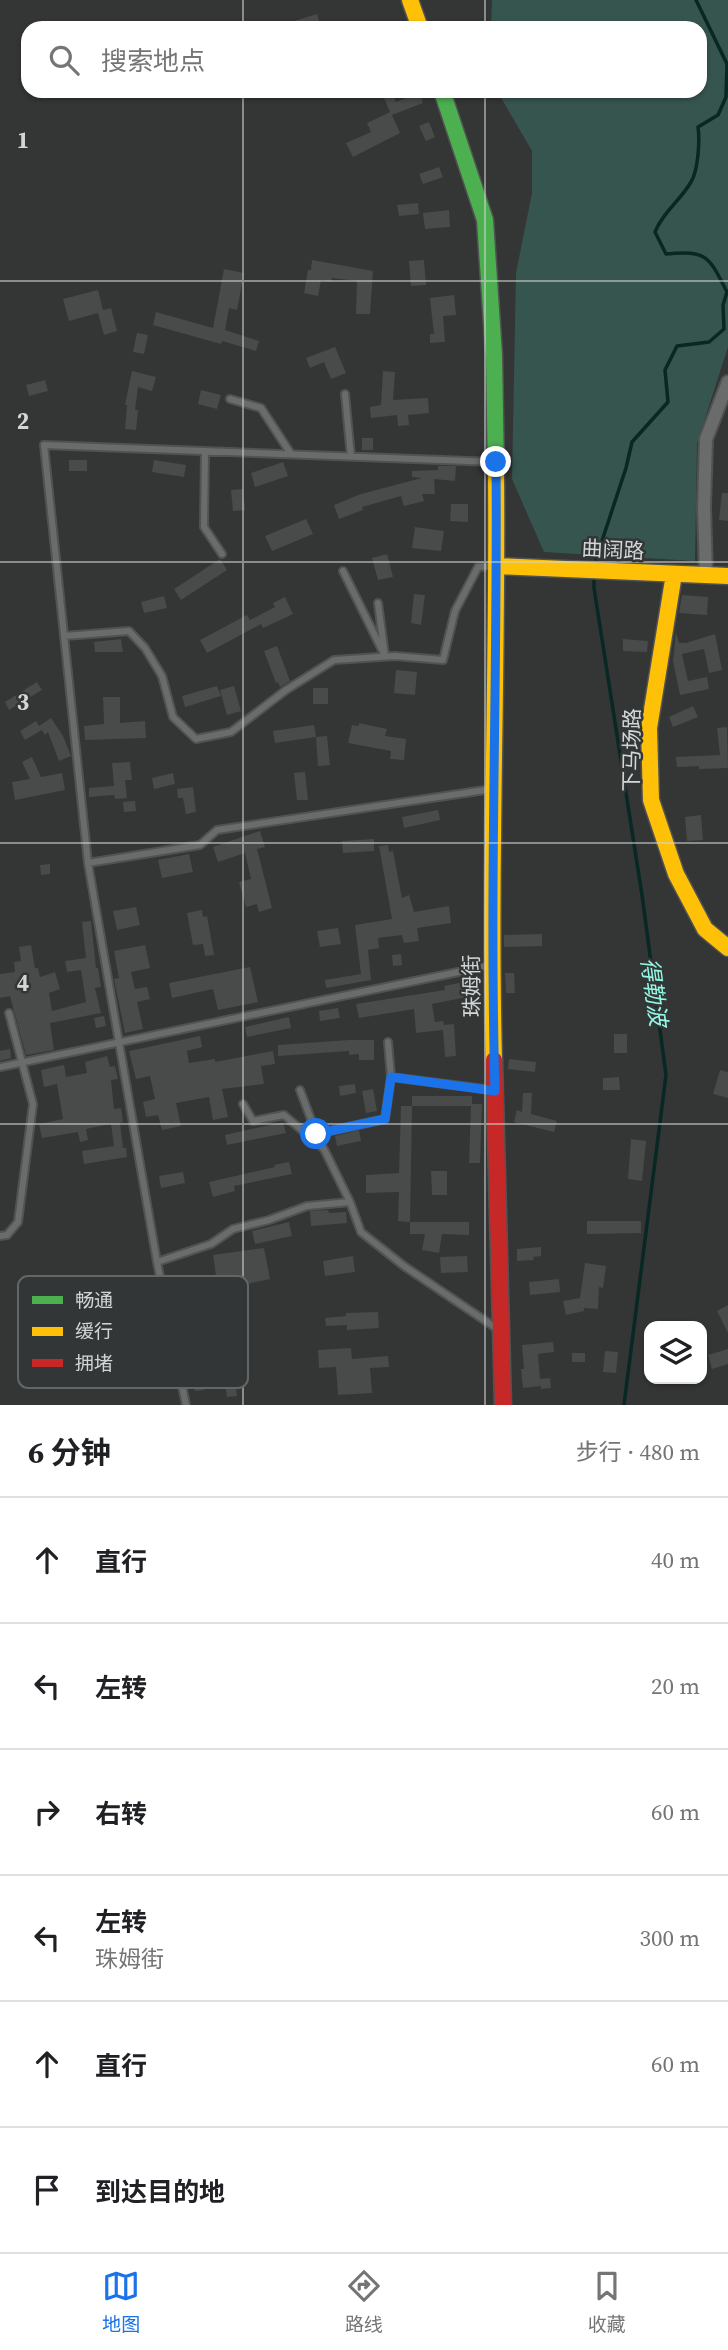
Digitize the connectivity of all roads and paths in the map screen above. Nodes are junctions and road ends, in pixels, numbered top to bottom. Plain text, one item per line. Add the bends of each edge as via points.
1 (411, 0) edge
2 (418, 21) edge
3 (444, 98) edge
4 (728, 382) edge
5 (345, 394) dead end
6 (230, 399) dead end
7 (205, 451) junction
8 (290, 454) junction
9 (351, 457) junction
10 (496, 462) junction
11 (222, 554) dead end
12 (497, 566) junction
13 (343, 571) dead end
14 (674, 574) junction
15 (706, 575) junction
16 (728, 576) edge
17 (378, 603) dead end
18 (64, 636) junction
19 (385, 656) junction
20 (494, 789) junction
21 (88, 863) junction
22 (728, 948) edge
23 (492, 965) junction
24 (9, 1013) dead end
25 (388, 1042) dead end
26 (118, 1043) junction
27 (20, 1062) junction
28 (0, 1067) edge
29 (391, 1077) junction
30 (300, 1090) dead end
31 (495, 1091) junction
32 (243, 1104) dead end
33 (316, 1134) junction
34 (324, 1149) junction
35 (350, 1202) junction
36 (0, 1236) edge
37 (158, 1262) junction
38 (161, 1276) edge
39 (501, 1331) junction
40 (503, 1405) edge

1 - 2 street
3 - 10 street, 珠姆街 via 485,220
4 - 15 street via 706,439
5 - 9 lane
6 - 8 lane via 261,408
7 - 8 lane
7 - 11 lane via 204,527
7 - 18 lane via 44,445
8 - 9 lane
9 - 10 lane
10 - 12 street, 珠姆街
12 - 14 street, 曲阔路
12 - 19 lane via 478,566 455,611 443,660
12 - 20 street, 珠姆街
13 - 19 lane
14 - 15 street, 曲阔路
14 - 22 street, 下马场路 via 649,728 651,800 676,874 705,929
15 - 16 street, 曲阔路
17 - 19 lane
18 - 19 lane via 129,631 162,676 173,717 196,739 231,732 334,660
18 - 21 lane
20 - 21 lane via 216,830 200,845
20 - 23 street, 珠姆街
21 - 26 lane
23 - 26 lane
23 - 31 street, 珠姆街
24 - 27 lane
25 - 29 lane
26 - 27 lane
26 - 37 lane
27 - 28 lane
27 - 36 lane via 33,1104 24,1187 18,1222 7,1235
29 - 31 lane
29 - 33 lane via 385,1119
30 - 33 lane
31 - 39 street, 珠姆街
32 - 34 lane via 253,1121 284,1115
33 - 34 lane
34 - 35 lane
35 - 37 lane via 307,1206 233,1229 211,1244
35 - 39 lane via 361,1232
37 - 38 lane
39 - 40 street, 珠姆街

